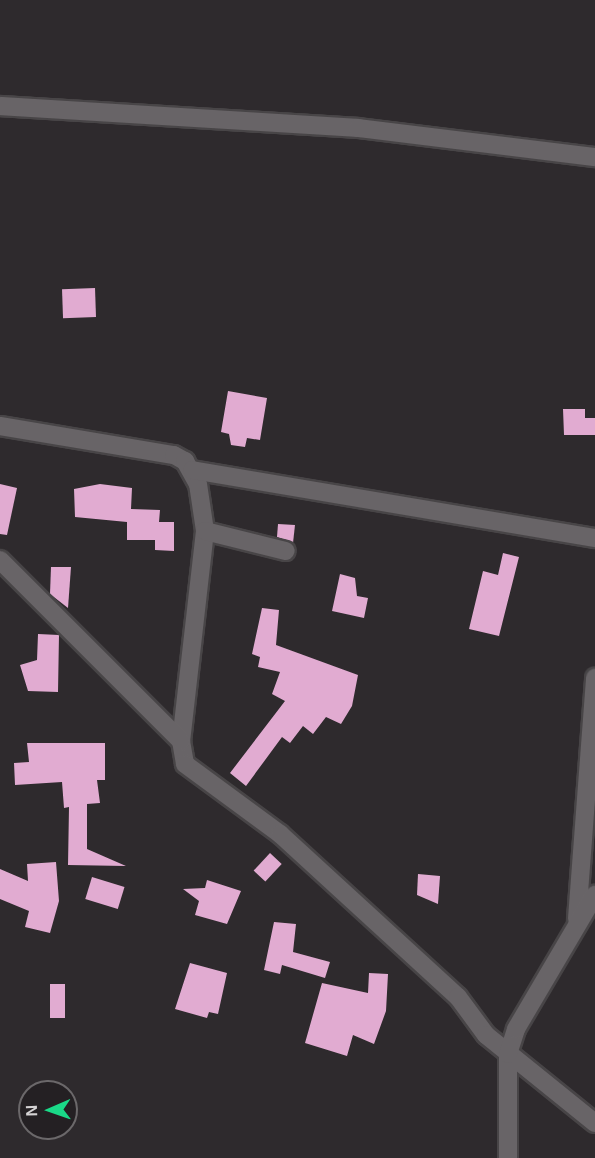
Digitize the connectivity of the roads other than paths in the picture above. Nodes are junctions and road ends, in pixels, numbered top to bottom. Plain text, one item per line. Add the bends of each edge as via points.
1 (0, 106) edge
2 (595, 157) edge
3 (0, 426) edge
4 (192, 470) junction
5 (205, 531) junction
6 (595, 538) edge
7 (286, 551) dead end
8 (0, 560) edge
9 (595, 678) edge
10 (181, 741) junction
11 (595, 895) edge
12 (577, 919) junction
13 (508, 1054) junction
14 (595, 1123) edge
15 (508, 1158) edge

1 - 2 street via 358,128
3 - 4 street via 174,455
4 - 5 street
4 - 6 street
5 - 7 street
5 - 10 street
8 - 10 street
9 - 12 street
10 - 13 street via 190,770 280,834 337,884 458,997
11 - 12 street
12 - 13 street via 525,1007
13 - 14 street
13 - 15 street

